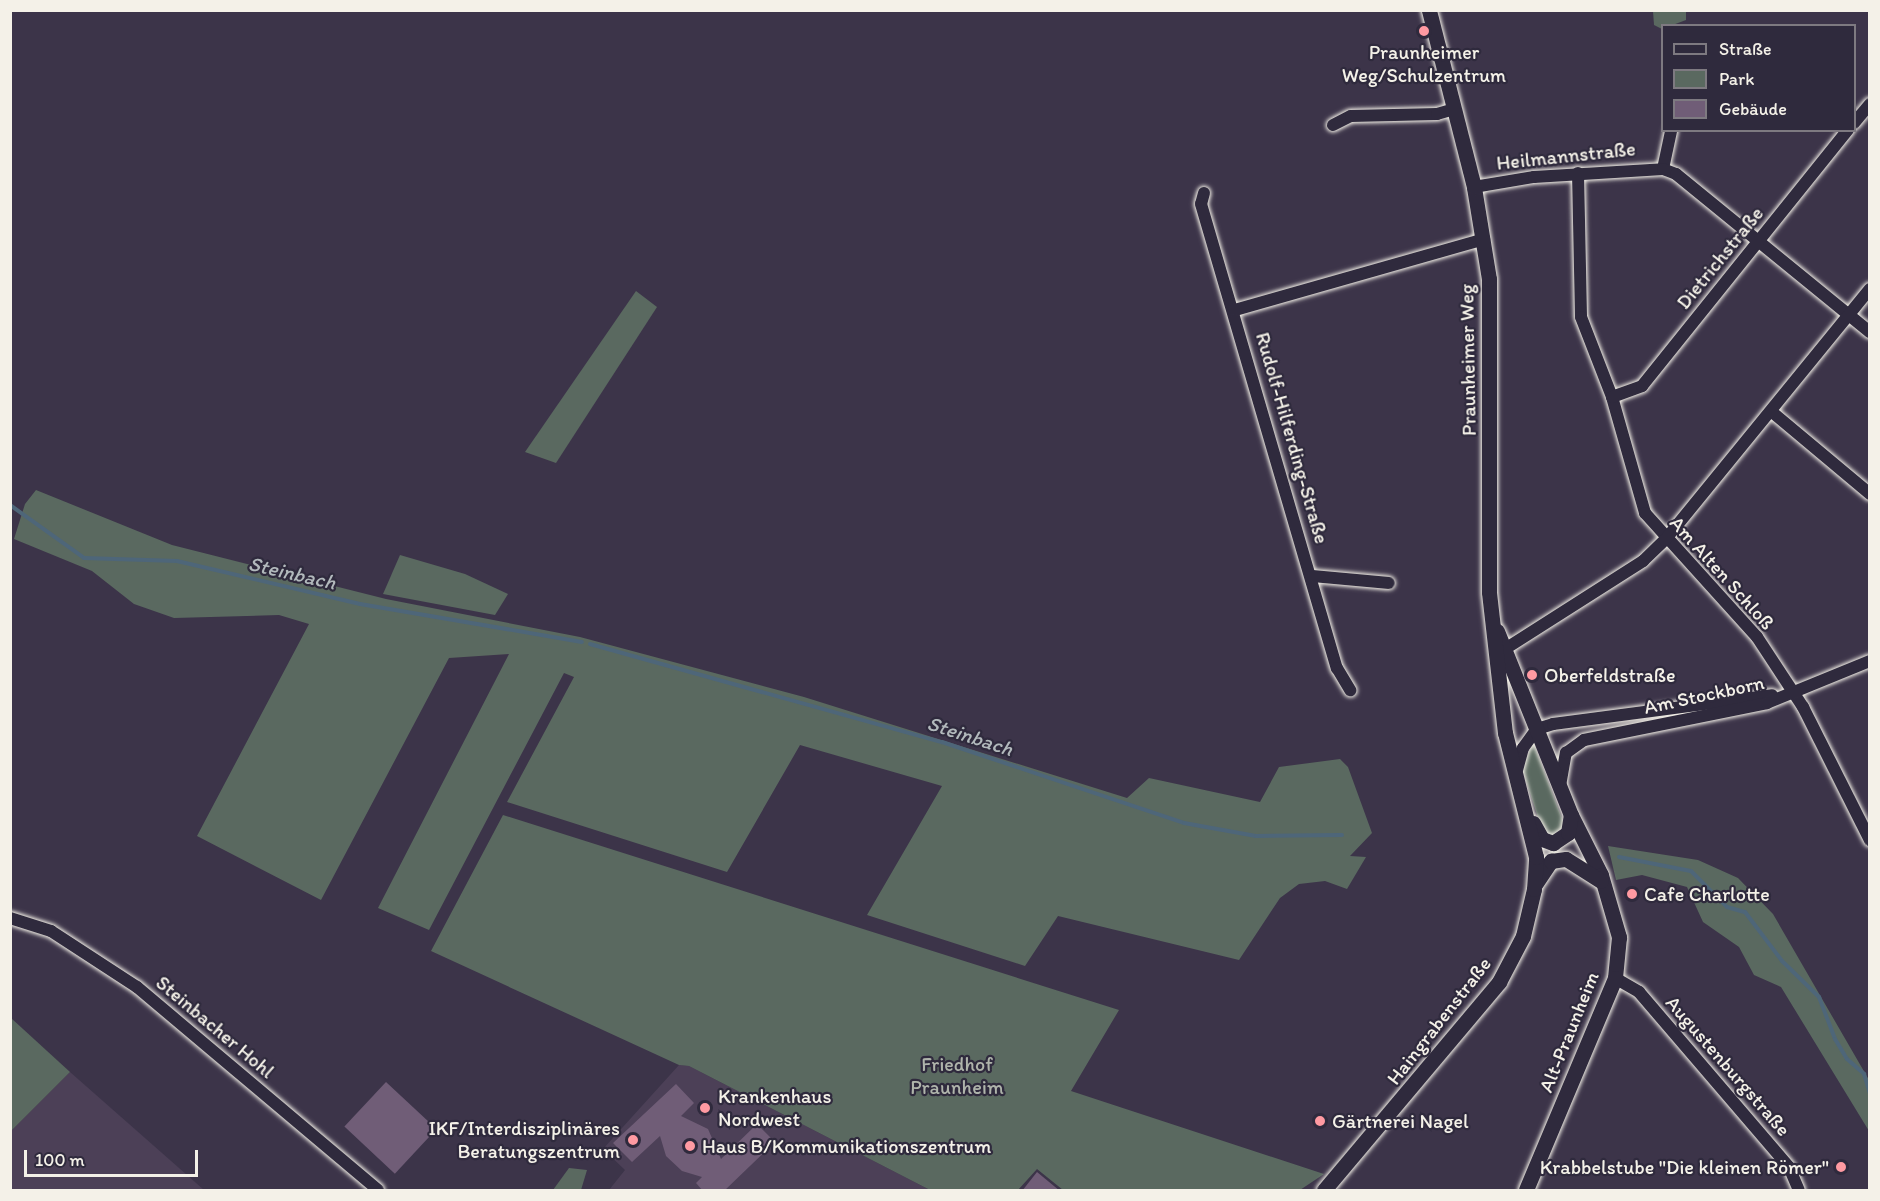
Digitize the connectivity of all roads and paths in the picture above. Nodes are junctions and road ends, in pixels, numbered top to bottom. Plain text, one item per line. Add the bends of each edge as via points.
1 (1429, 10) edge
2 (1869, 104) edge
3 (1454, 110) junction
4 (1856, 120) edge
5 (1333, 125) dead end
6 (1671, 132) edge
7 (1846, 132) edge
8 (1663, 169) junction
9 (1578, 173) junction
10 (1474, 187) junction
11 (1204, 193) dead end
12 (1484, 239) junction
13 (1758, 243) junction
14 (1869, 289) edge
15 (1235, 310) junction
16 (1848, 315) junction
17 (1869, 332) edge
18 (1612, 397) junction
19 (1772, 412) junction
20 (1869, 494) edge
21 (1665, 540) junction
22 (1313, 576) junction
23 (1389, 583) dead end
24 (1491, 614) junction
25 (1505, 649) junction
26 (1869, 662) edge
27 (1350, 690) dead end
28 (1795, 693) junction
29 (1537, 729) junction
30 (1516, 775) junction
31 (1560, 788) junction
32 (1526, 810) junction
33 (1571, 815) junction
34 (1869, 840) edge
35 (1605, 885) junction
36 (1534, 889) junction
37 (10, 918) edge
38 (1615, 978) junction
39 (378, 1191) edge
40 (1324, 1191) edge
41 (1526, 1191) edge
42 (1799, 1191) edge

1 - 3 main road, Praunheimer Weg
2 - 4 street
3 - 5 street via 1437,114 1351,116
3 - 10 main road, Praunheimer Weg
6 - 8 street, Heilmannstraße
7 - 13 street, Dietrichstraße
8 - 9 street, Heilmannstraße
8 - 13 street, Heilmannstraße via 1676,174
9 - 10 street, Heilmannstraße
9 - 18 street, Am Alten Schloß via 1581,316
10 - 12 main road, Praunheimer Weg
11 - 15 street, Rudolf-Hilferding-Straße via 1202,204
12 - 15 street, Rudolf-Hilferding-Straße
12 - 24 main road, Praunheimer Weg via 1491,298
13 - 16 street, Heilmannstraße
13 - 18 street, Dietrichstraße via 1642,386
14 - 16 street
15 - 22 street, Rudolf-Hilferding-Straße
16 - 17 street, Heilmannstraße
16 - 19 street
18 - 21 street, Am Alten Schloß via 1645,513
19 - 20 street
19 - 21 street
21 - 25 street via 1643,561
21 - 28 street, Am Alten Schloß via 1757,637
22 - 23 street
22 - 27 street, Rudolf-Hilferding-Straße via 1337,668
24 - 25 main road, Praunheimer Weg
24 - 30 main road, Praunheimer Weg via 1498,684
25 - 29 main road, Praunheimer Weg
26 - 28 street
28 - 29 street, Am Stockborn
28 - 31 street, Am Stockborn via 1584,740 1566,753
28 - 34 street, Am Alten Schloß
29 - 30 street via 1523,748
29 - 31 main road, Praunheimer Weg
30 - 32 main road, Praunheimer Weg
31 - 33 main road, Praunheimer Weg
32 - 33 main road via 1542,839 1553,843 1569,833
32 - 36 main road, Praunheimer Weg via 1536,857
33 - 35 main road, Praunheimer Weg
35 - 36 main road via 1566,859 1542,869
35 - 38 main road, Alt-Praunheim via 1619,937
36 - 40 main road, Haingrabenstraße via 1523,936 1499,982
37 - 39 street, Steinbacher Hohl via 51,931 137,987
38 - 41 main road, Alt-Praunheim
38 - 42 street, Augustenburgstraße via 1639,992 1789,1167

